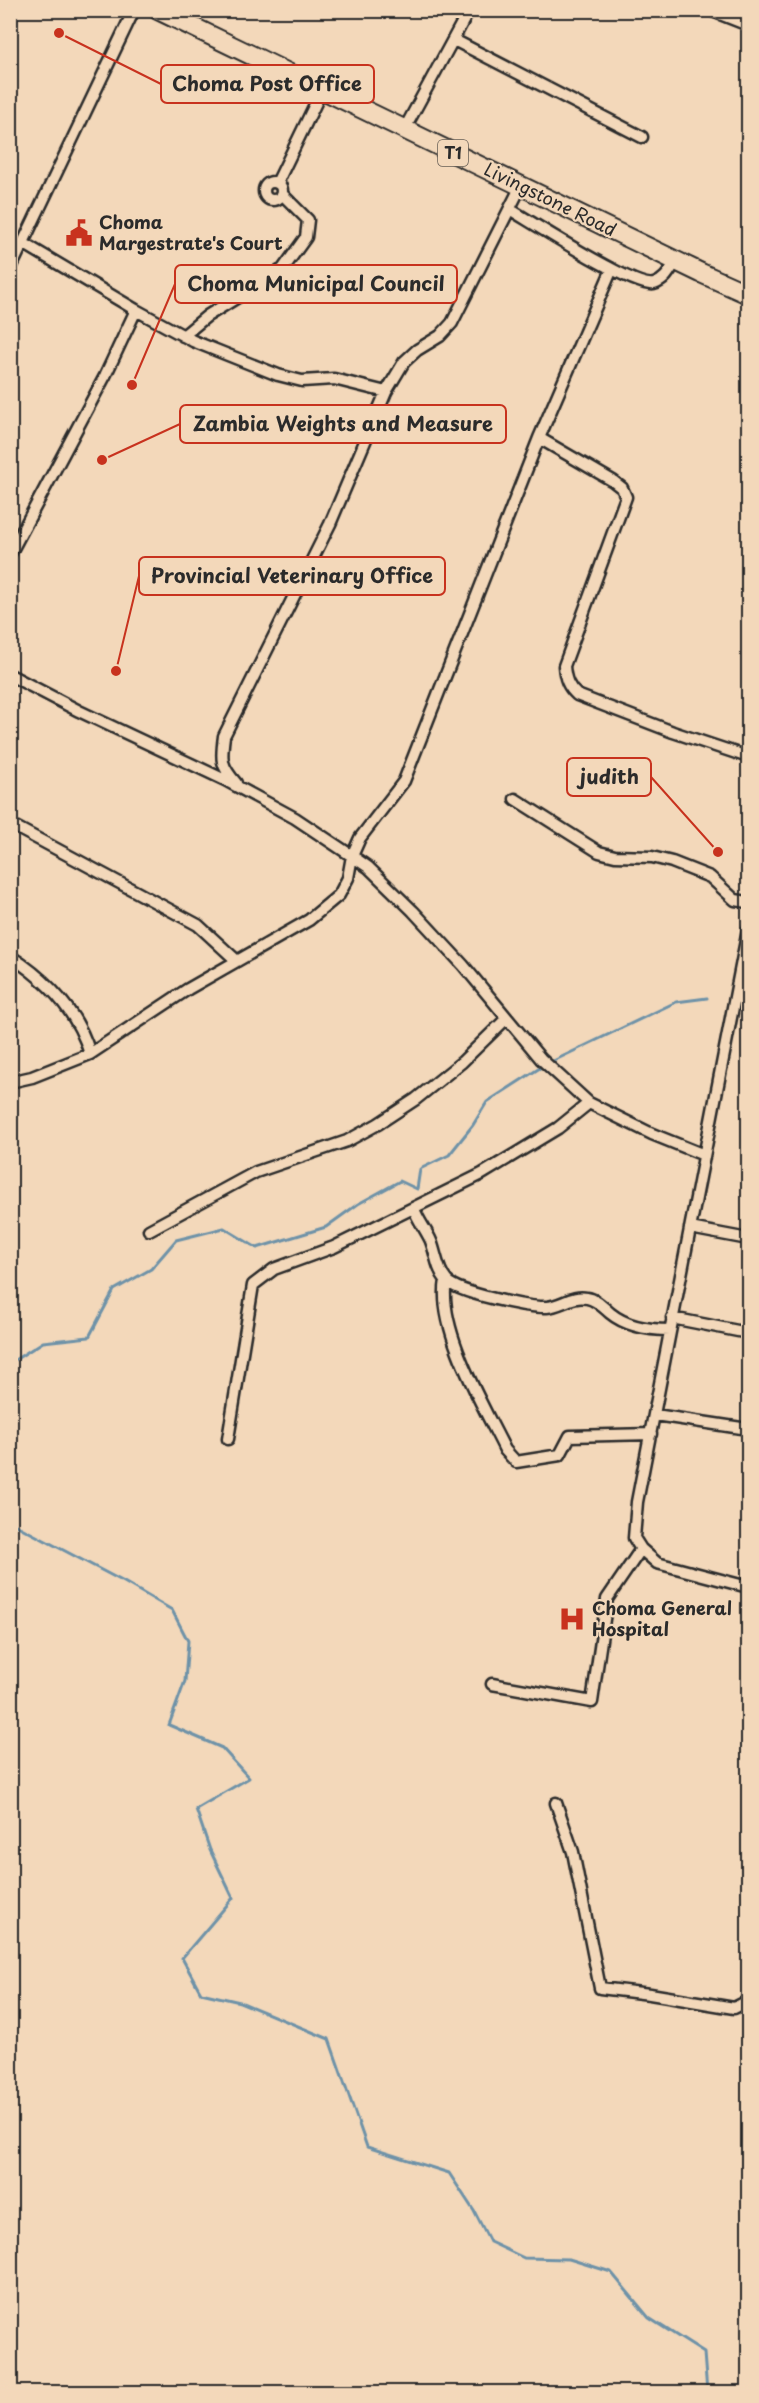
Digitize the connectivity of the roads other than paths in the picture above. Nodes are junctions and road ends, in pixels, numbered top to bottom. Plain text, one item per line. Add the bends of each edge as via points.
1 (134, 10) edge
2 (158, 10) edge
3 (469, 10) edge
4 (710, 10) edge
5 (748, 25) edge
6 (454, 40) junction
7 (322, 90) junction
8 (404, 130) junction
9 (642, 137) dead end
10 (522, 186) junction
11 (511, 210) junction
12 (23, 243) junction
13 (676, 261) junction
14 (612, 269) junction
15 (10, 270) edge
16 (748, 294) edge
17 (136, 310) junction
18 (183, 336) junction
19 (386, 393) junction
20 (539, 438) junction
21 (10, 554) edge
22 (10, 675) edge
23 (748, 757) edge
24 (241, 788) junction
25 (515, 799) dead end
26 (10, 824) edge
27 (352, 856) junction
28 (748, 902) edge
29 (748, 930) edge
30 (10, 956) edge
31 (237, 961) junction
32 (745, 973) edge
33 (507, 1018) junction
34 (90, 1054) junction
35 (10, 1082) edge
36 (589, 1103) junction
37 (704, 1155) junction
38 (414, 1209) junction
39 (690, 1228) junction
40 (149, 1230) dead end
41 (748, 1239) edge
42 (446, 1280) junction
43 (672, 1318) junction
44 (670, 1330) junction
45 (748, 1333) edge
46 (655, 1415) junction
47 (748, 1429) edge
48 (651, 1434) junction
49 (228, 1439) dead end
50 (641, 1549) junction
51 (748, 1587) edge
52 (492, 1684) dead end
53 (556, 1803) dead end
54 (748, 2001) edge

1 - 12 street
2 - 7 highway, Livingstone Road / T1
3 - 6 street
4 - 5 street
6 - 8 street
6 - 9 street
7 - 8 highway, Livingstone Road / T1
7 - 18 street via 278,183 265,187 266,196 275,200 282,194 308,220 306,237 283,269 207,316
8 - 10 highway, Livingstone Road / T1
10 - 11 street
10 - 13 highway, Livingstone Road / T1
11 - 14 street
11 - 19 street via 452,323 404,362
12 - 15 street
12 - 17 street
13 - 14 street via 665,279 652,285
13 - 16 highway, Livingstone Road / T1
14 - 20 street
17 - 18 street
17 - 21 street
18 - 19 street via 291,379 334,379
19 - 24 street via 330,524 224,736 221,758 226,772
20 - 23 street via 613,481 626,497 564,666 571,690 624,714
20 - 27 street via 404,781 360,838
22 - 24 street
24 - 27 street
25 - 28 street via 599,852 672,862 710,877 735,900
26 - 31 street via 198,925
27 - 31 street via 348,878 339,895 309,920
27 - 33 street via 413,911
29 - 32 street
30 - 34 street via 57,995 84,1033
31 - 34 street
32 - 37 street
33 - 36 street via 541,1059
33 - 40 street via 462,1062 378,1125 347,1141 256,1172
34 - 35 street
36 - 37 street
36 - 38 street via 558,1128
37 - 39 street
38 - 42 street
38 - 49 street via 274,1269 253,1285
39 - 41 street
39 - 43 street
42 - 44 street via 459,1289 536,1307 589,1298 635,1326
42 - 48 street via 443,1296 459,1354 505,1450 516,1461 560,1455 570,1436
43 - 44 street
43 - 45 street
44 - 46 street
46 - 47 street
46 - 48 street
48 - 50 street via 636,1514 634,1538
50 - 51 street via 657,1563
50 - 52 street via 607,1599 592,1702
53 - 54 street via 573,1852 600,1988 734,2008

